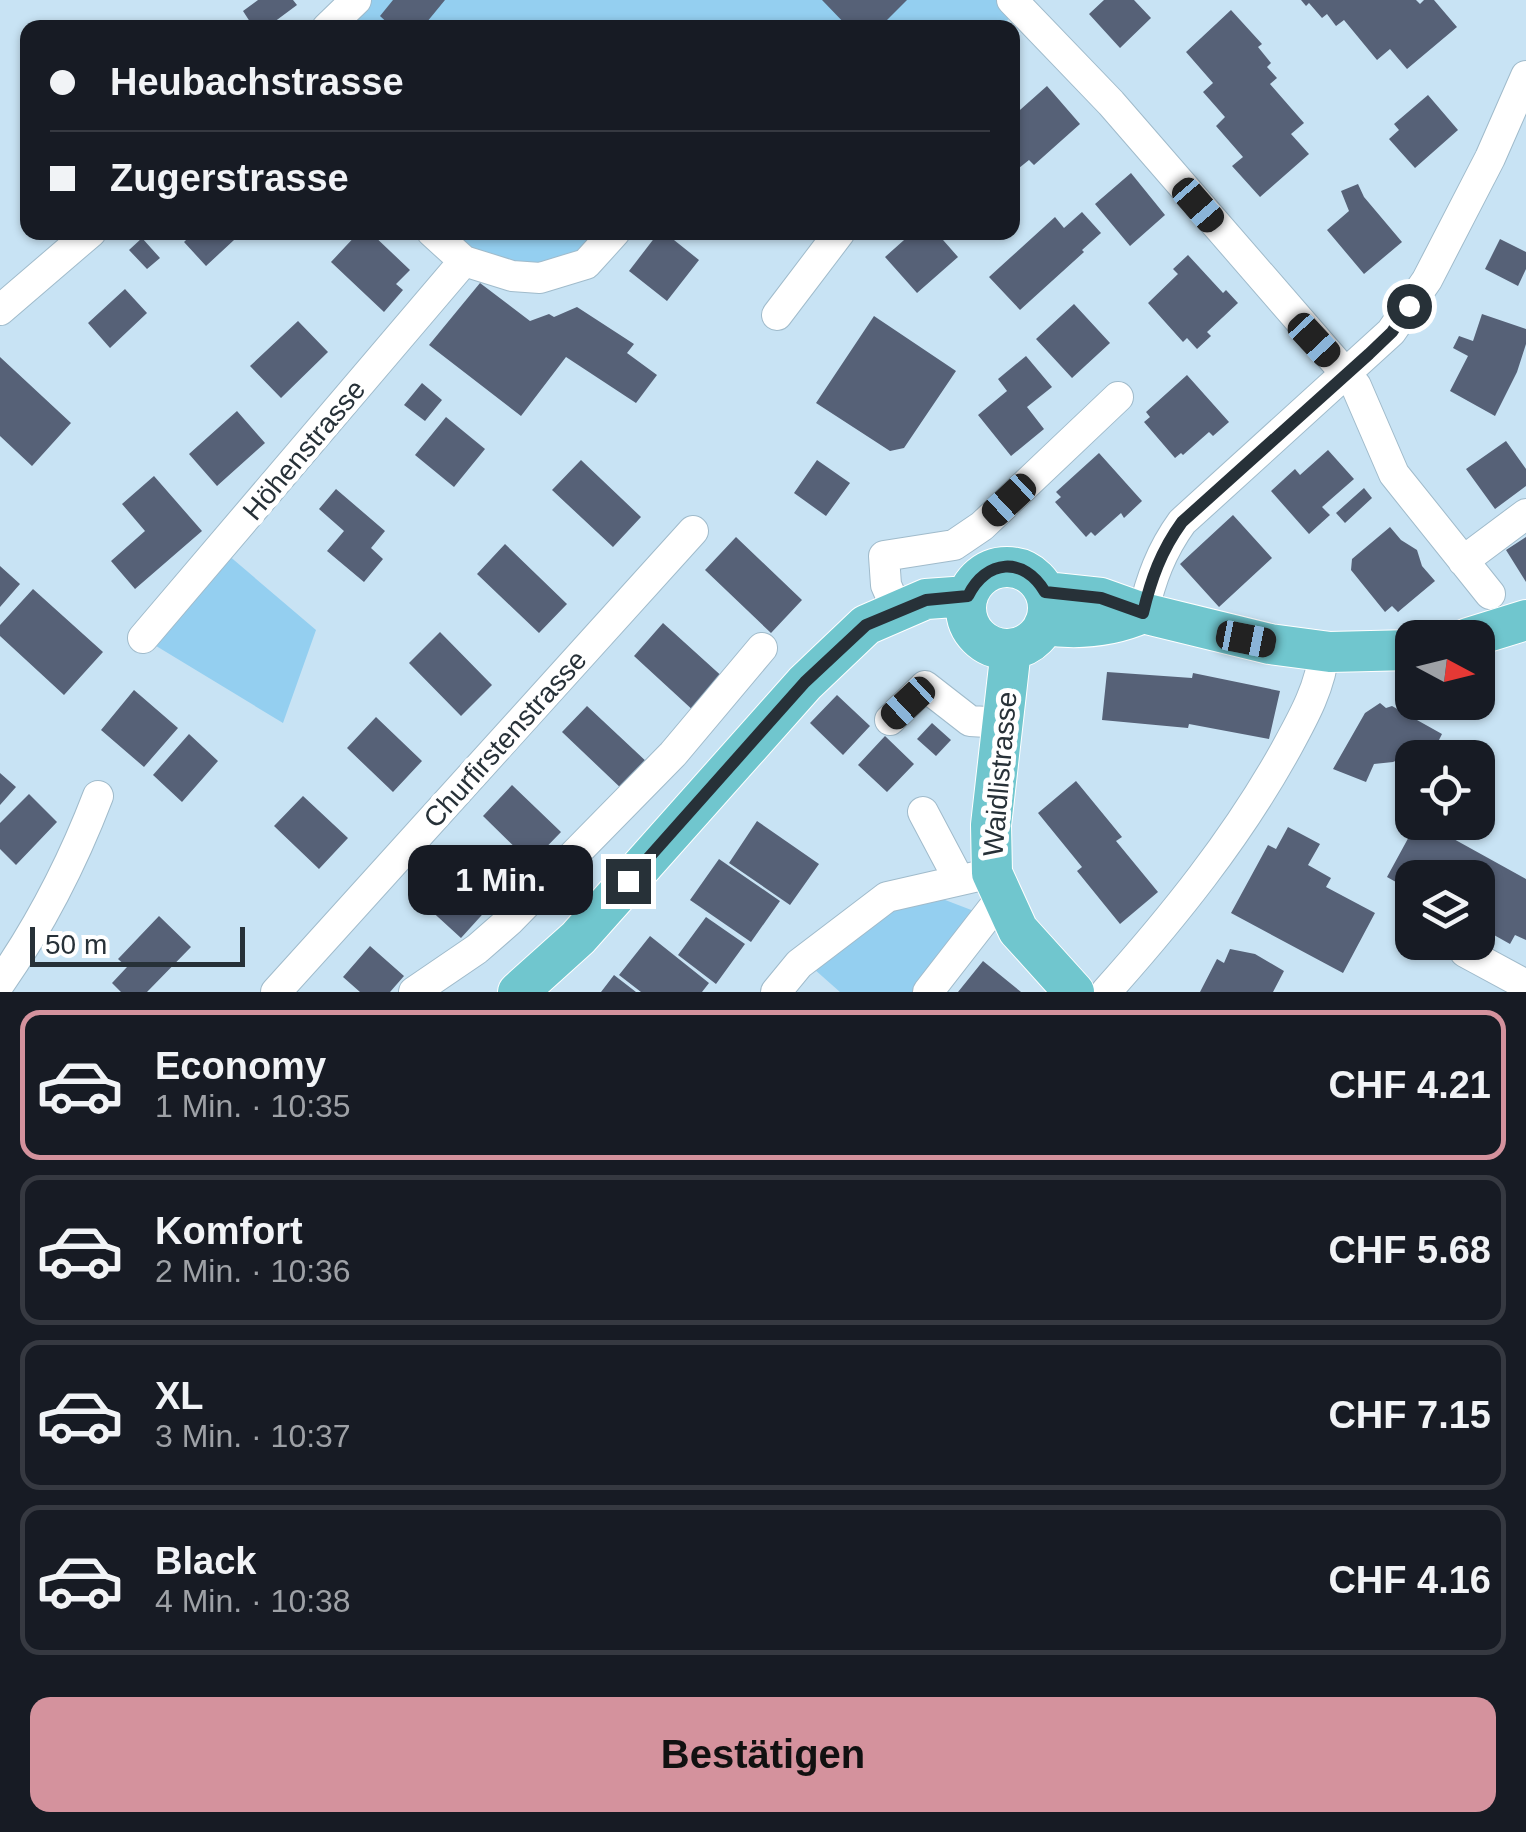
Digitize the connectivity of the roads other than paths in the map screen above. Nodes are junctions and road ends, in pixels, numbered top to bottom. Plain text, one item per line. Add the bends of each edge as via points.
1 (356, 0) edge
2 (335, 20) edge
3 (1020, 21) edge
4 (1526, 76) edge
5 (82, 240) edge
6 (441, 240) edge
7 (608, 240) edge
8 (834, 240) edge
9 (464, 261) junction
10 (0, 310) edge
11 (778, 316) dead end
12 (1347, 375) junction
13 (1118, 397) dead end
14 (1526, 514) edge
15 (693, 531) dead end
16 (1463, 561) junction
17 (1490, 594) dead end
18 (968, 596) junction
19 (1045, 609) junction
20 (897, 610) junction
21 (1143, 613) junction
22 (1526, 620) edge
23 (1495, 630) edge
24 (143, 638) dead end
25 (762, 648) dead end
26 (1011, 649) junction
27 (1324, 651) junction
28 (1395, 651) edge
29 (890, 720) dead end
30 (1004, 724) junction
31 (98, 796) dead end
32 (922, 812) dead end
33 (984, 884) junction
34 (1480, 960) edge
35 (0, 983) edge
36 (1526, 985) edge
37 (276, 992) edge
38 (414, 992) edge
39 (518, 992) edge
40 (776, 992) edge
41 (928, 992) edge
42 (1074, 992) edge
43 (1106, 992) edge

1 - 2 street
3 - 12 street via 1111,103
4 - 12 street via 1427,280 1392,332
5 - 10 street
6 - 9 street
7 - 9 street via 586,264 540,278
8 - 11 street
9 - 24 street, Höhenstrasse
12 - 16 street via 1394,474
12 - 21 street via 1182,522 1163,548
13 - 20 street via 982,526 954,545 884,556
14 - 16 street
15 - 37 street, Churfirstenstrasse
16 - 17 street
18 - 19 main road via 982,575 1005,566 1029,573
18 - 20 main road
18 - 26 main road via 972,629 989,644
19 - 21 main road via 1071,629
19 - 26 main road via 1031,642
20 - 39 main road via 866,625 805,682 578,938
21 - 27 main road
22 - 23 main road
25 - 38 street via 673,754 509,921
26 - 30 main road, Waidlistrasse
27 - 28 main road
27 - 43 street via 1301,722 1236,832
29 - 30 street via 926,686 970,722
30 - 33 main road, Waidlistrasse
31 - 35 street via 51,904
32 - 33 street
33 - 40 street via 886,897 799,964
33 - 41 street
33 - 42 main road, Waidlistrasse
34 - 36 street

